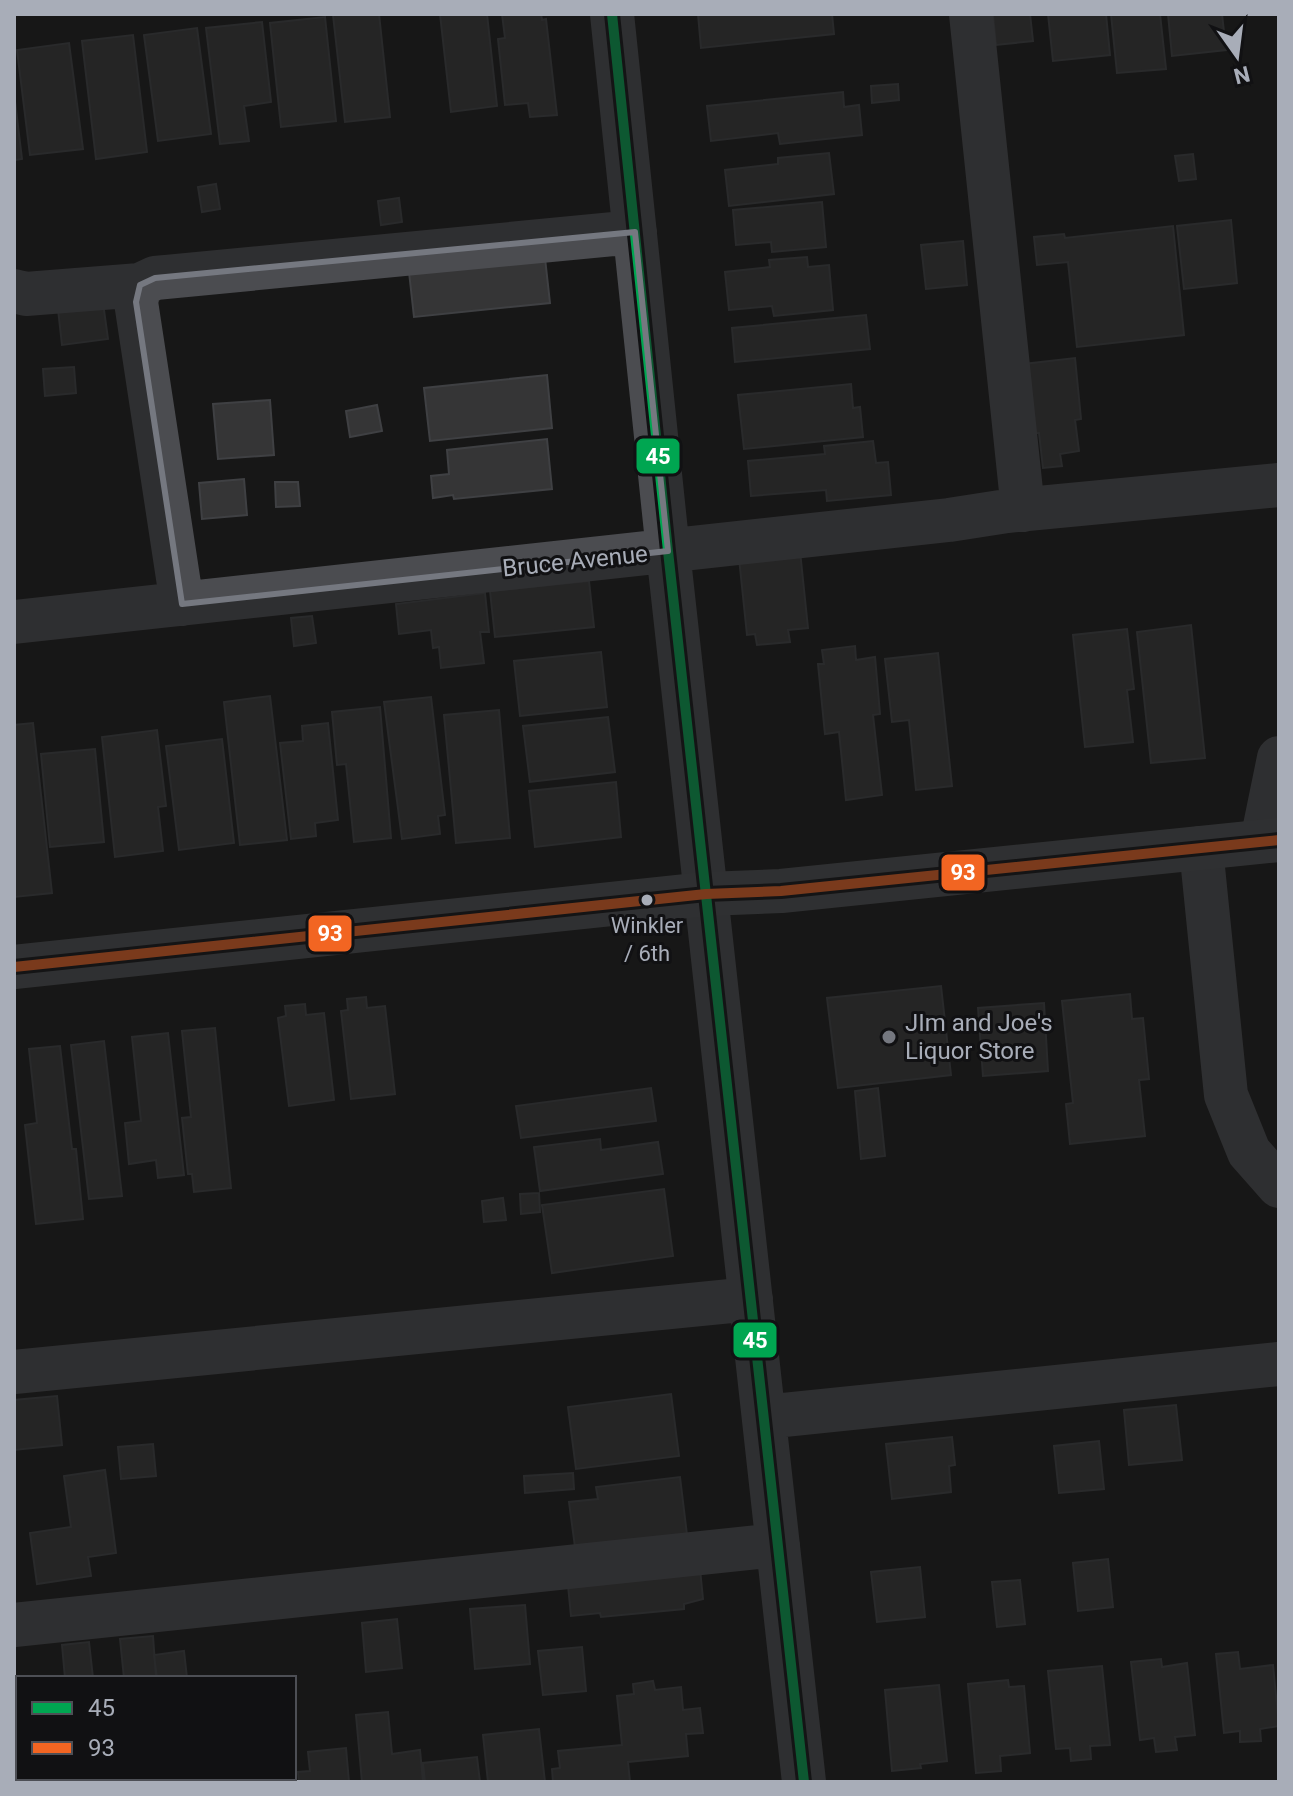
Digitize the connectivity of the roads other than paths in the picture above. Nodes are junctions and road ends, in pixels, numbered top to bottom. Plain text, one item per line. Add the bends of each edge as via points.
1 (612, 14) edge
2 (971, 14) edge
3 (635, 232) junction
4 (140, 285) junction
5 (14, 291) edge
6 (1279, 485) edge
7 (1023, 510) junction
8 (668, 551) junction
9 (182, 604) junction
10 (14, 622) edge
11 (1279, 758) edge
12 (1271, 840) edge
13 (1201, 848) junction
14 (706, 894) junction
15 (14, 967) edge
16 (1279, 1186) edge
17 (751, 1299) junction
18 (1279, 1364) edge
19 (14, 1372) edge
20 (764, 1417) junction
21 (778, 1545) junction
22 (14, 1625) edge
23 (804, 1782) edge

1 - 3 street
2 - 7 street
3 - 4 street via 155,278
3 - 8 street
4 - 5 street
4 - 9 street via 136,302
6 - 7 street, Bruce Avenue
7 - 8 street, Bruce Avenue
8 - 9 street, Bruce Avenue
8 - 14 street
9 - 10 street, Bruce Avenue
11 - 12 street
12 - 13 main road
13 - 14 main road
13 - 16 street via 1226,1095 1249,1152
14 - 15 main road
14 - 17 street
17 - 19 street
17 - 20 street
18 - 20 street
20 - 21 street
21 - 22 street
21 - 23 street

